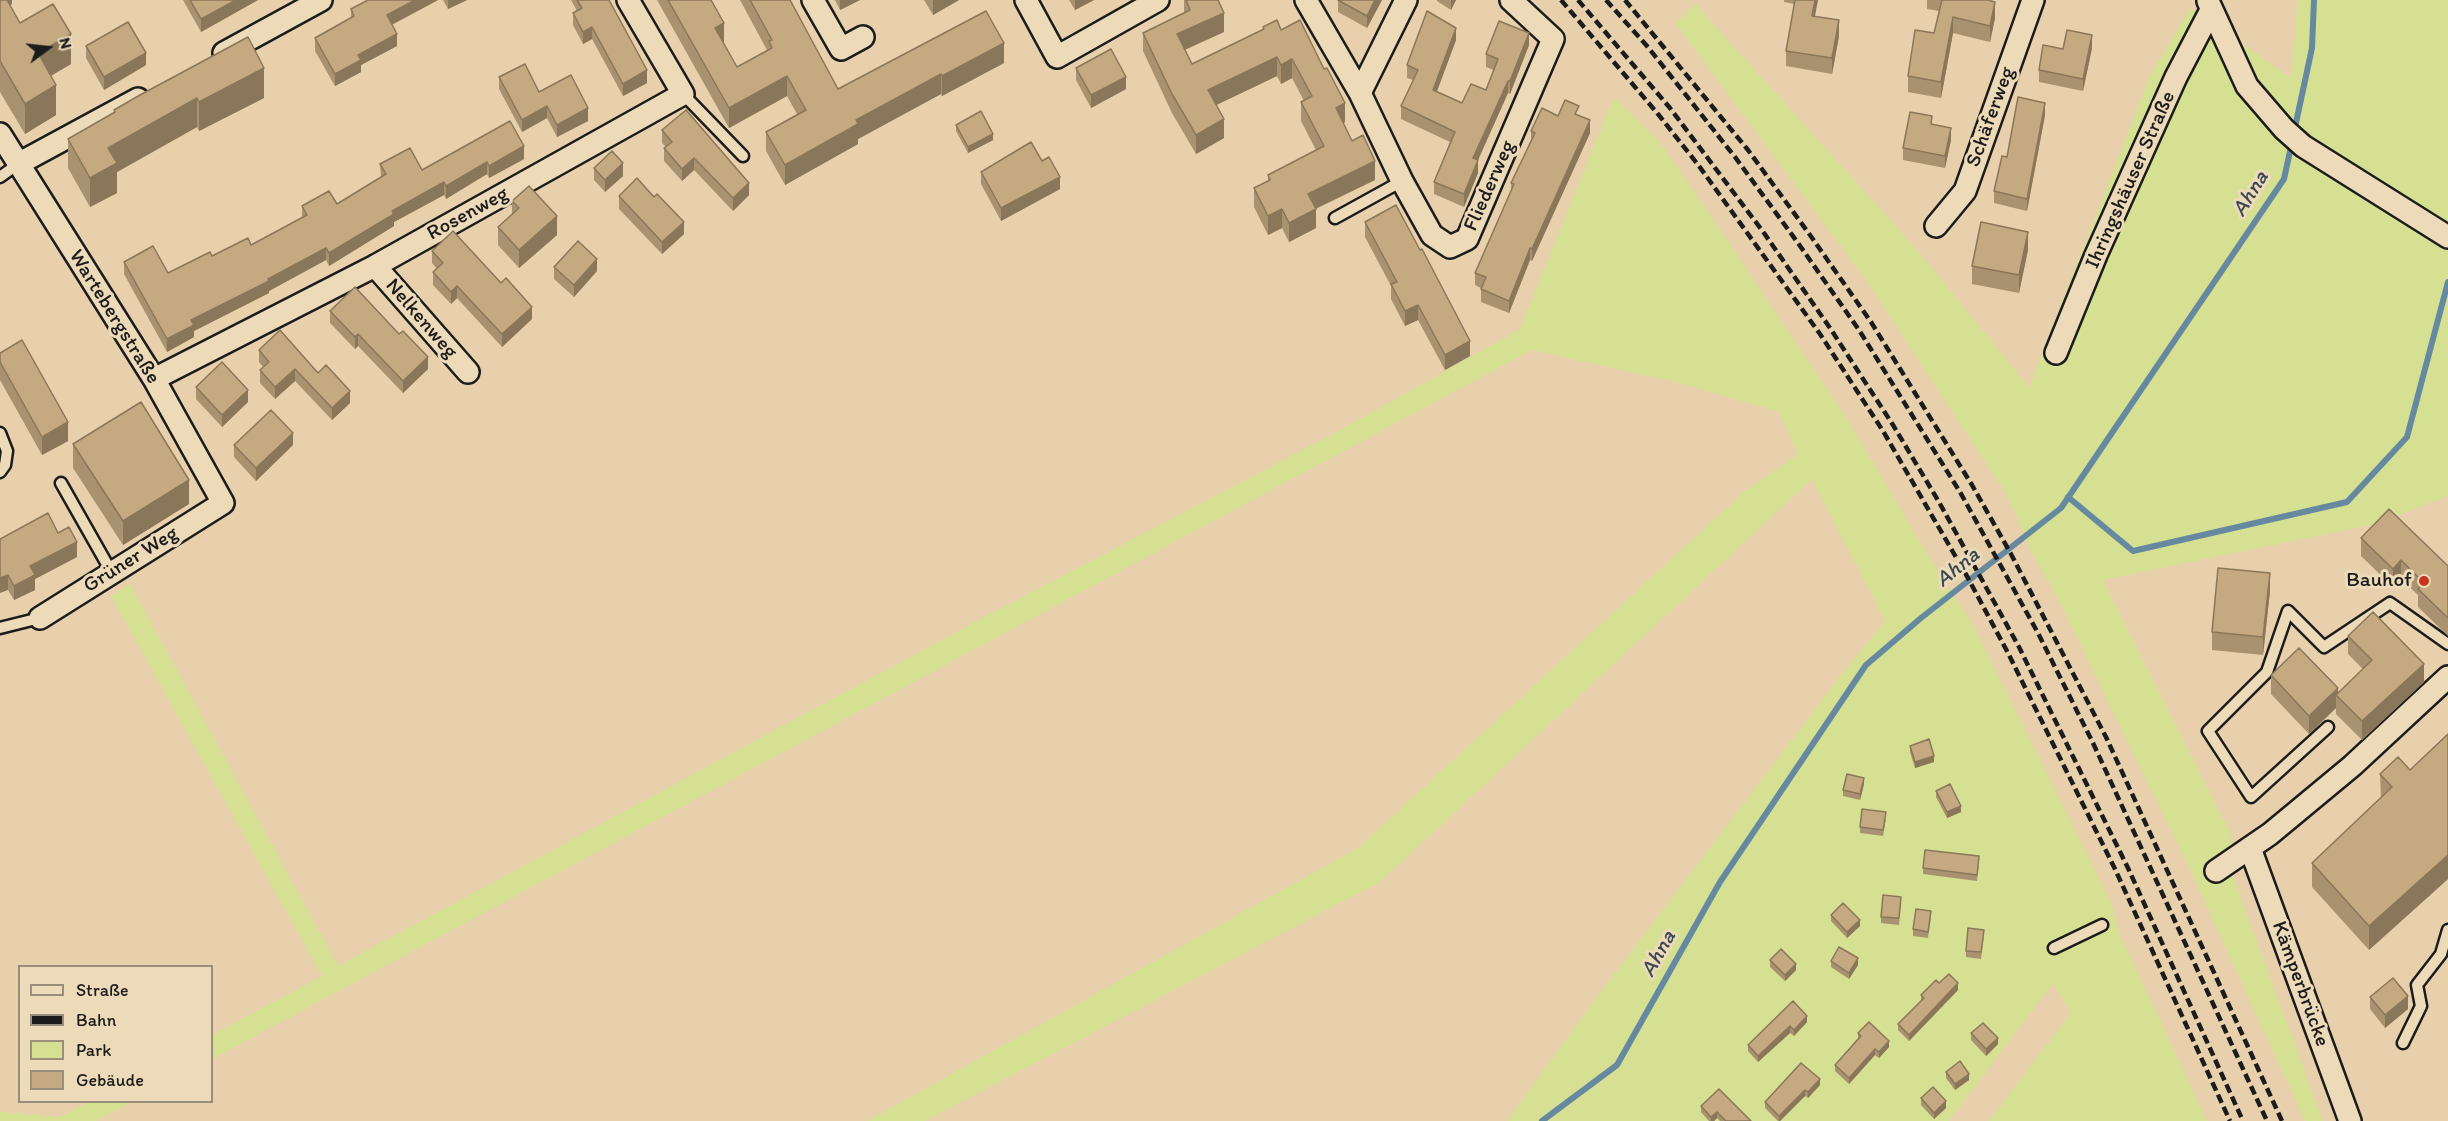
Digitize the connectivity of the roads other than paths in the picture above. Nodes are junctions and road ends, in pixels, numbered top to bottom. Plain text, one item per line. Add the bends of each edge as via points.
1 (321, 0) edge
2 (628, 0) edge
3 (813, 0) edge
4 (1026, 0) edge
5 (1158, 0) edge
6 (1306, 0) edge
7 (1406, 0) edge
8 (1511, 0) edge
9 (2033, 0) edge
10 (2209, 5) edge
11 (863, 37) dead end
12 (206, 62) edge
13 (154, 91) edge
14 (1360, 93) junction
15 (683, 94) junction
16 (0, 134) edge
17 (743, 156) dead end
18 (18, 164) junction
19 (0, 177) edge
20 (1402, 181) junction
21 (1335, 218) dead end
22 (1936, 226) dead end
23 (2448, 237) edge
24 (375, 266) junction
25 (2056, 353) dead end
26 (468, 372) dead end
27 (154, 379) junction
28 (0, 433) edge
29 (0, 472) edge
30 (61, 483) dead end
31 (223, 503) joint
32 (112, 573) junction
33 (40, 618) joint
34 (0, 628) edge
35 (2448, 644) edge
36 (2448, 677) edge
37 (2328, 727) dead end
38 (2250, 848) junction
39 (2216, 871) dead end
40 (2102, 925) dead end
41 (2448, 930) edge
42 (2054, 948) dead end
43 (2403, 1043) dead end
44 (2350, 1121) edge

1 - 12 street
2 - 15 street
3 - 11 street via 841,49
4 - 5 street via 1057,57
6 - 14 street, Fliederweg
7 - 14 street
8 - 20 street, Fliederweg via 1553,39 1467,239 1450,247 1432,235
9 - 22 street, Schäferweg via 1965,191
10 - 23 street, Ihringshäuser Straße via 2247,86 2284,129 2303,146
10 - 25 street, Ihringshäuser Straße
13 - 18 street
14 - 20 street, Fliederweg
15 - 17 lane
15 - 24 street, Rosenweg
16 - 18 street, Wartebergstraße
18 - 19 lane
18 - 27 street, Wartebergstraße
20 - 21 lane
24 - 26 street, Nelkenweg
24 - 27 street, Rosenweg
27 - 31 street, Wartebergstraße
28 - 29 lane via 7,451
30 - 32 lane
31 - 32 street, Grüner Weg
32 - 33 street, Grüner Weg
33 - 34 lane
35 - 37 lane via 2390,603 2324,647 2288,611 2267,672 2208,731 2251,797
36 - 38 street via 2352,766
38 - 39 street
38 - 44 street, Kämperbrücke
40 - 42 lane
41 - 43 lane via 2441,954 2417,985 2421,1006

